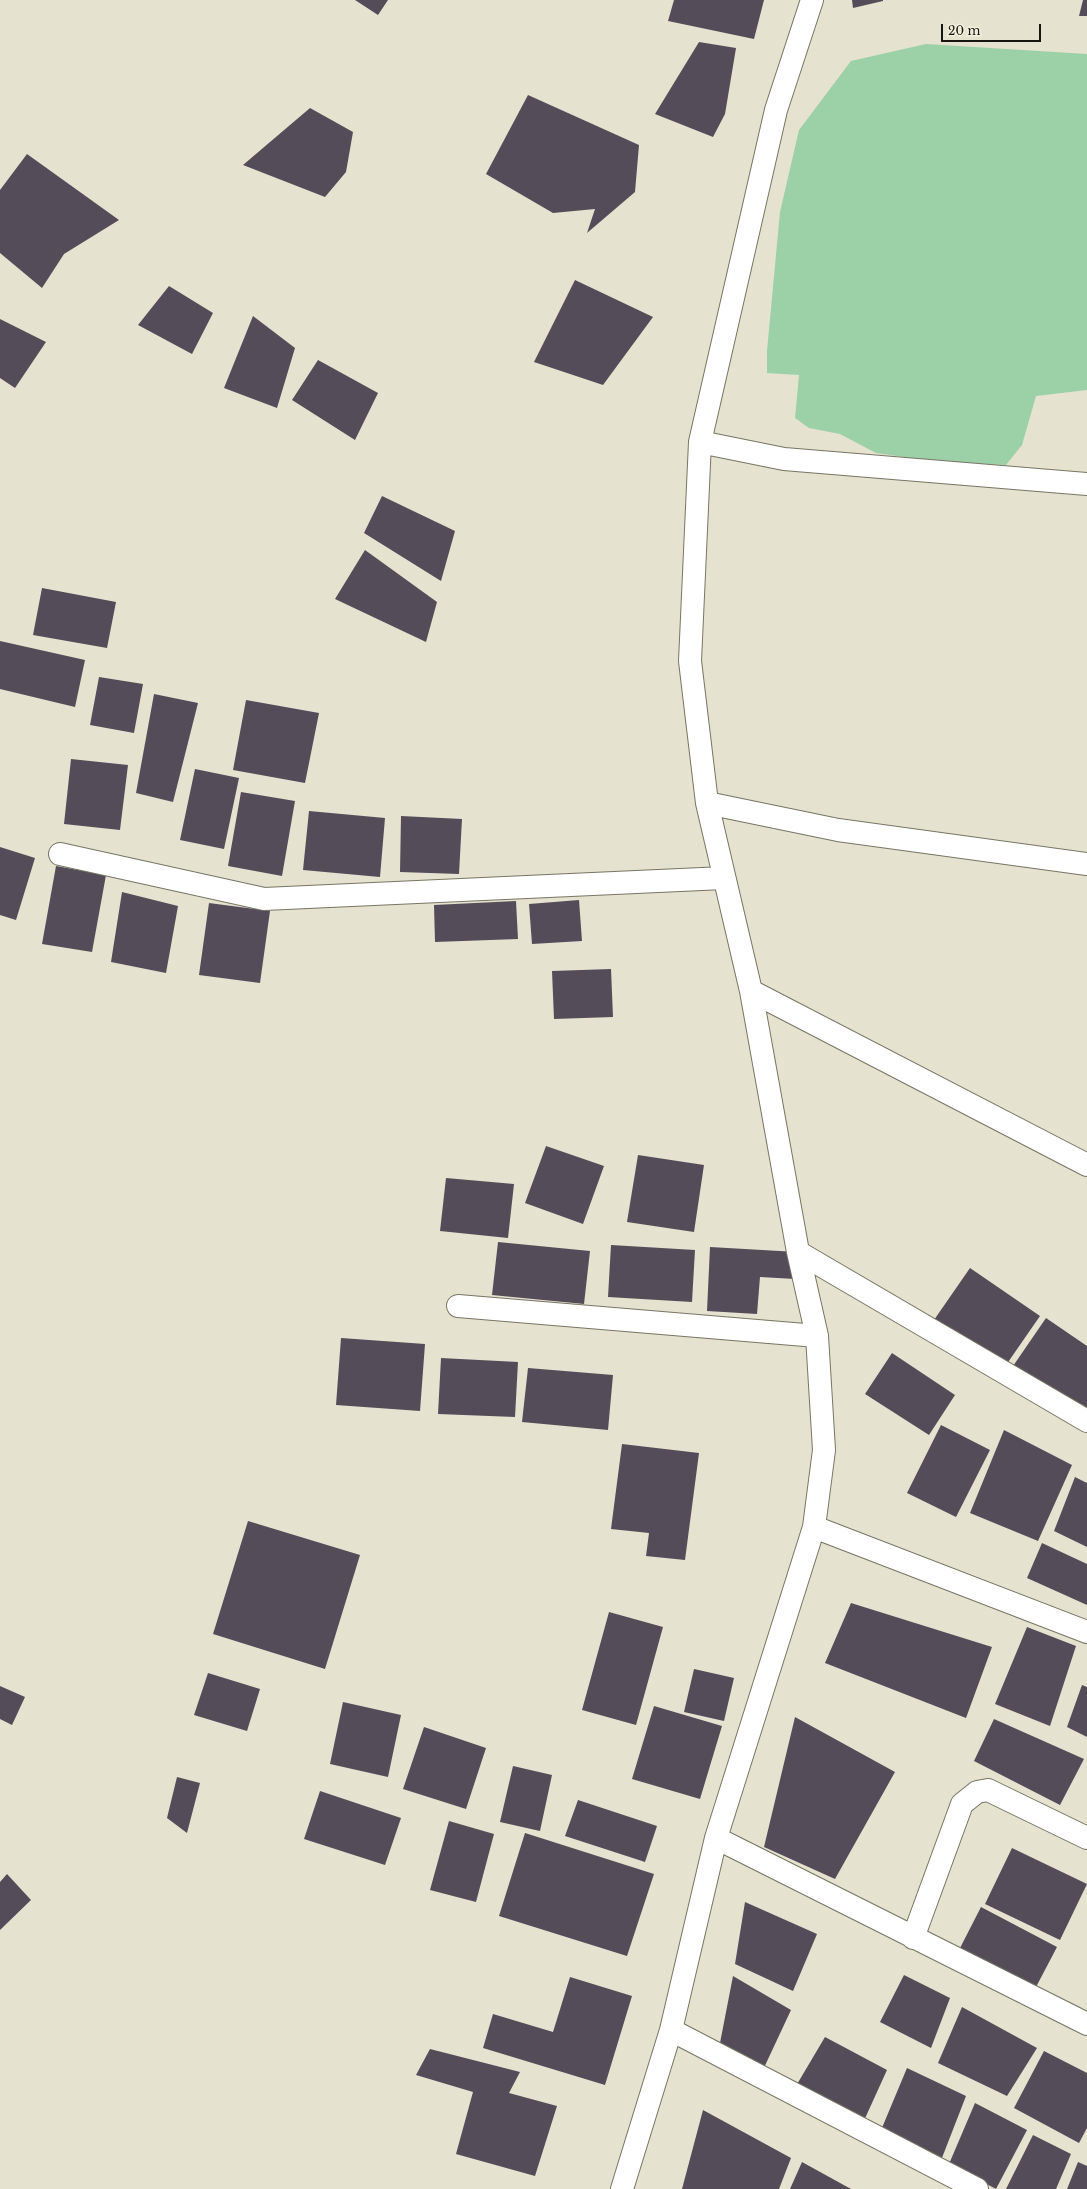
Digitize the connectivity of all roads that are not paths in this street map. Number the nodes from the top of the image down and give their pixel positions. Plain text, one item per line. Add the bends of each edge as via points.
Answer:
1 (812, 0) edge
2 (700, 442) junction
3 (1087, 484) edge
4 (707, 803) junction
5 (60, 854) dead end
6 (1087, 864) edge
7 (724, 878) junction
8 (751, 991) junction
9 (1087, 1165) edge
10 (798, 1252) junction
11 (458, 1306) dead end
12 (817, 1336) junction
13 (1087, 1421) edge
14 (814, 1527) junction
15 (1087, 1632) edge
16 (716, 1838) junction
17 (1087, 1838) edge
18 (913, 1938) junction
19 (1087, 2024) edge
20 (671, 2030) junction
21 (622, 2189) edge
22 (977, 2189) edge

1 - 2 street via 776,110
2 - 3 street via 784,459
2 - 4 street via 690,661
4 - 6 street via 838,830
4 - 7 street
5 - 7 street via 264,900
7 - 8 street
8 - 9 street
8 - 10 street
10 - 12 street
10 - 13 street
11 - 12 street
12 - 14 street via 824,1450
14 - 15 street
14 - 16 street
16 - 18 street
16 - 20 street
17 - 18 street via 988,1790 976,1792 962,1804
18 - 19 street
20 - 21 street
20 - 22 street

